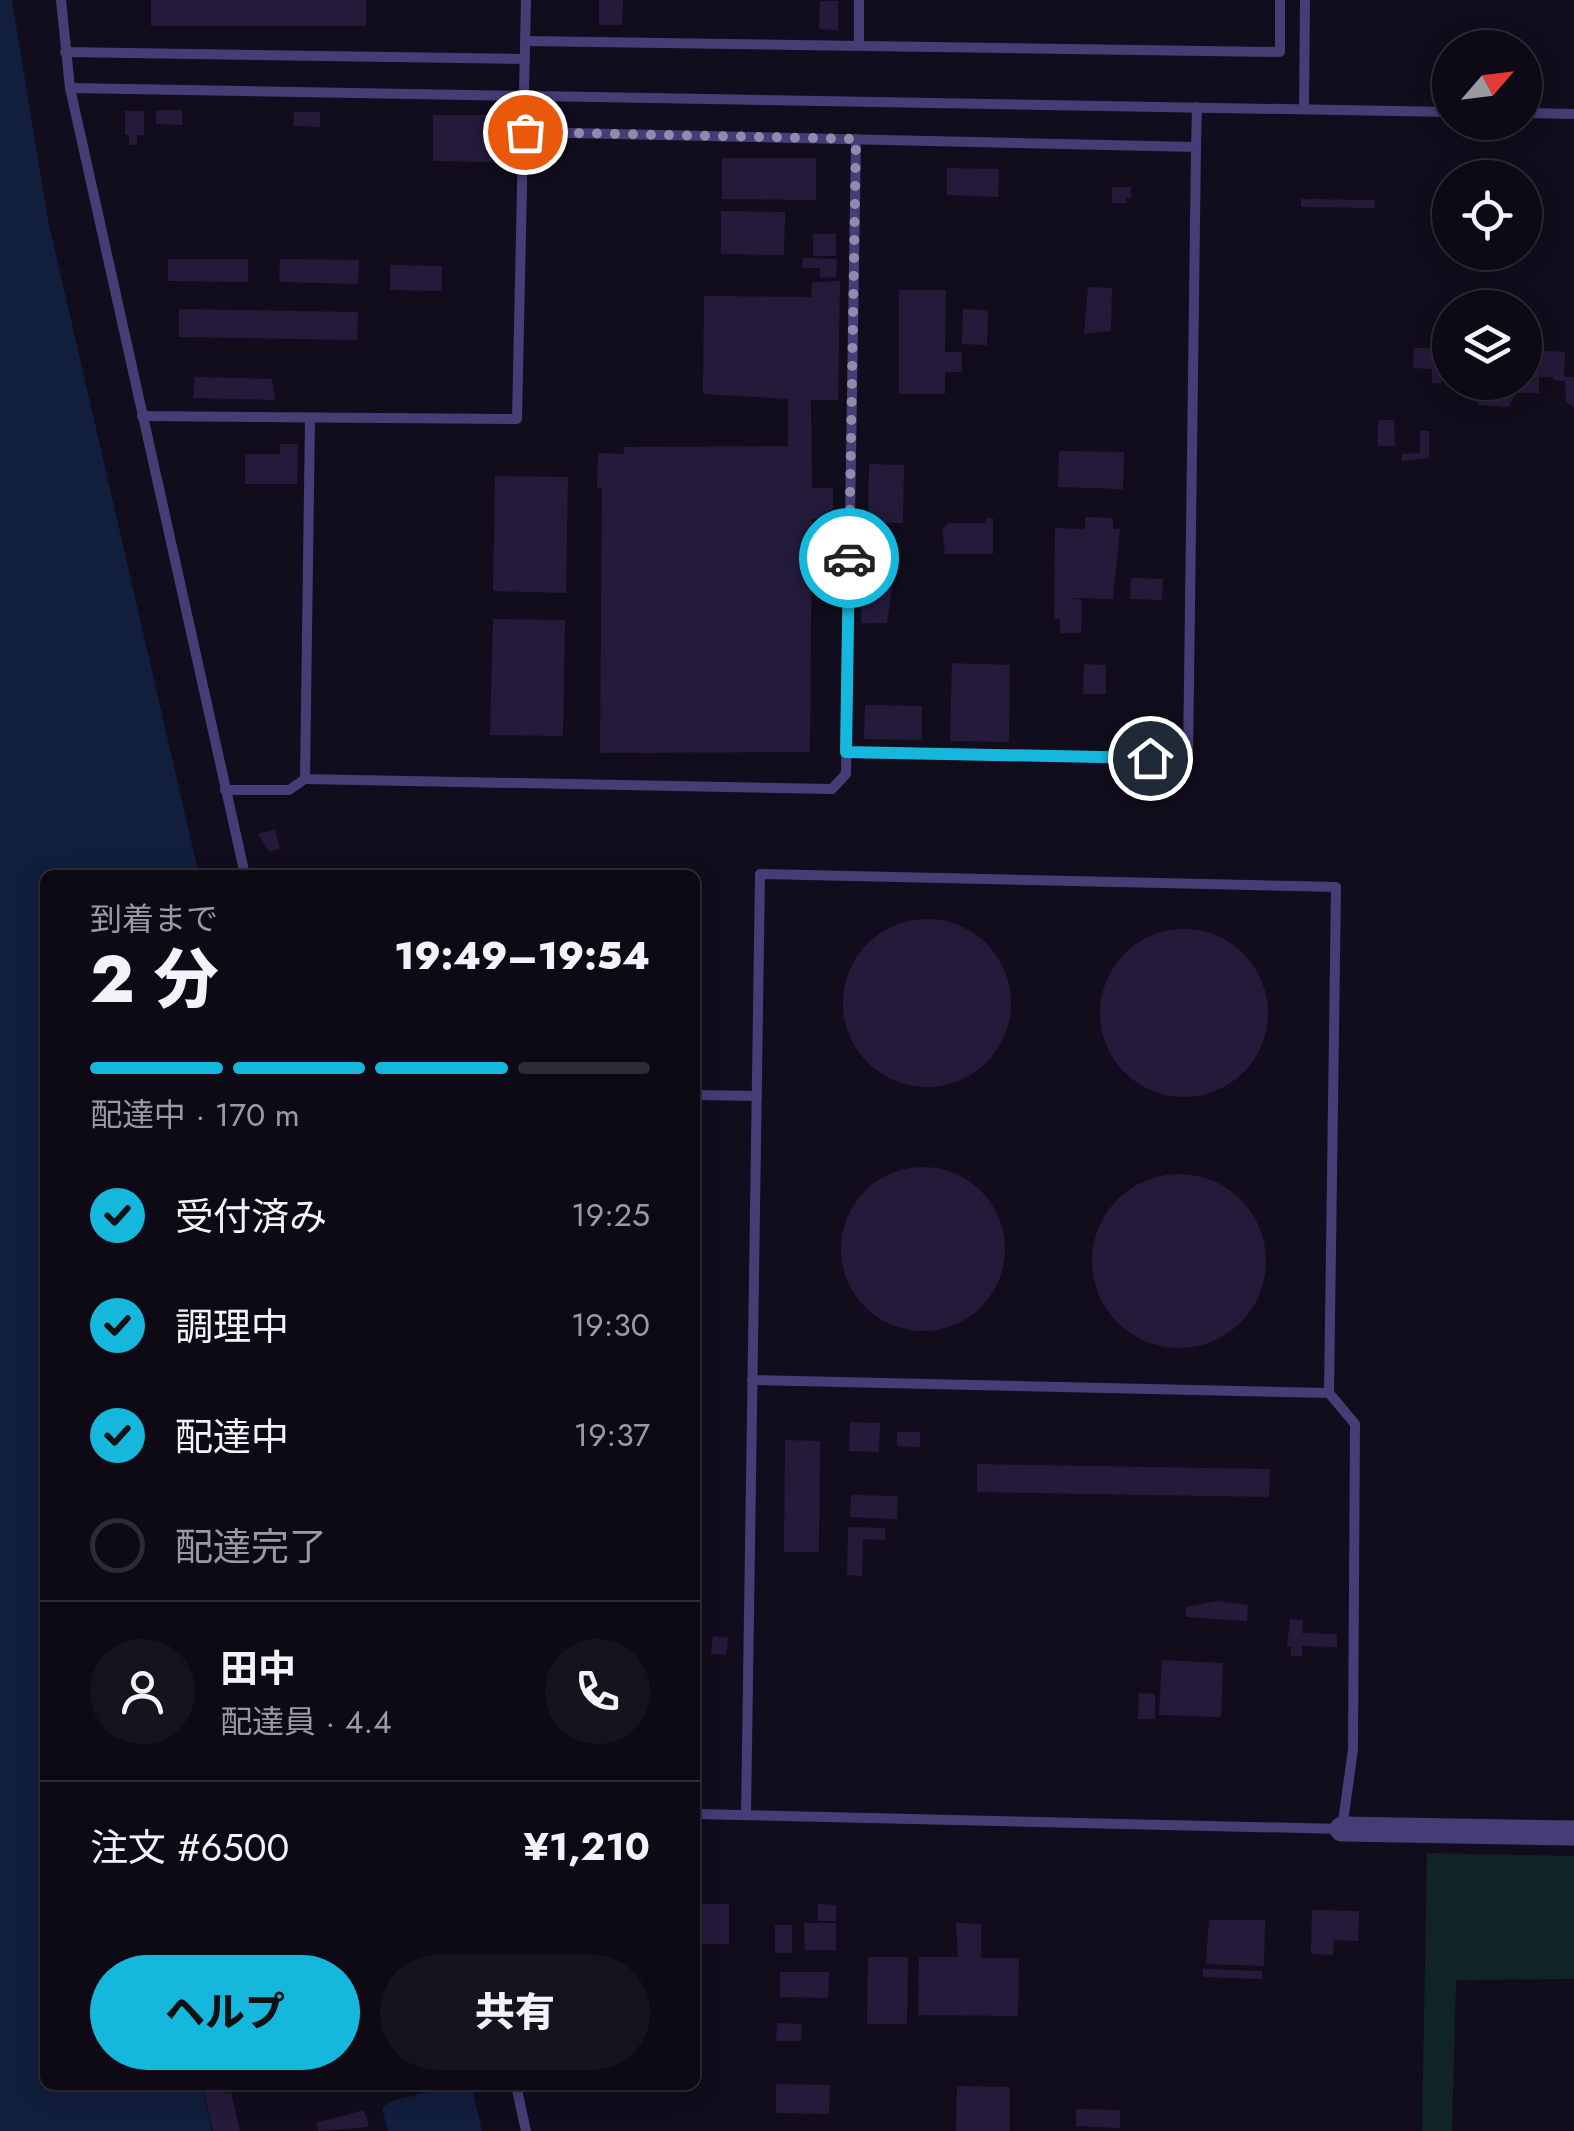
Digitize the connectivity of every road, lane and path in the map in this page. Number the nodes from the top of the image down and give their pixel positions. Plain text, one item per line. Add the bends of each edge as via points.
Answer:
1 (61, 0) edge
2 (526, 0) edge
3 (859, 0) edge
4 (1280, 0) edge
5 (1305, 0) edge
6 (526, 41) junction
7 (858, 44) junction
8 (64, 52) junction
9 (525, 58) junction
10 (70, 88) junction
11 (525, 93) junction
12 (1197, 107) junction
13 (1304, 110) junction
14 (1432, 112) edge
15 (1542, 113) edge
16 (1574, 114) edge
17 (525, 132) junction
18 (856, 139) junction
19 (1196, 147) junction
20 (142, 416) junction
21 (310, 418) junction
22 (846, 752) junction
23 (305, 779) junction
24 (225, 790) junction
25 (243, 870) edge
26 (700, 1095) edge
27 (757, 1096) junction
28 (752, 1380) junction
29 (1328, 1393) junction
30 (700, 1814) edge
31 (746, 1815) junction
32 (1342, 1829) junction
33 (1574, 1833) edge
34 (517, 2090) edge
35 (526, 2131) edge

1 - 8 lane
2 - 6 lane
3 - 7 lane
4 - 7 lane via 1280,52
5 - 13 lane
6 - 7 lane
6 - 9 lane
8 - 9 lane
8 - 10 lane
9 - 11 lane
10 - 11 lane
10 - 20 lane
11 - 12 lane
11 - 17 lane
12 - 13 lane
12 - 19 lane
13 - 14 lane
15 - 16 lane
17 - 18 lane
17 - 21 lane via 518,420
18 - 19 lane
18 - 22 lane
19 - 22 lane via 1188,758
20 - 21 lane
20 - 24 lane
21 - 23 lane
22 - 23 lane via 846,774 832,789
23 - 24 lane via 289,790
24 - 25 lane
26 - 27 lane
27 - 28 lane
27 - 29 lane via 760,874 1336,886
28 - 29 lane
28 - 31 lane
29 - 32 lane via 1355,1424 1352,1749
30 - 31 lane
31 - 32 lane
32 - 33 street
34 - 35 lane

